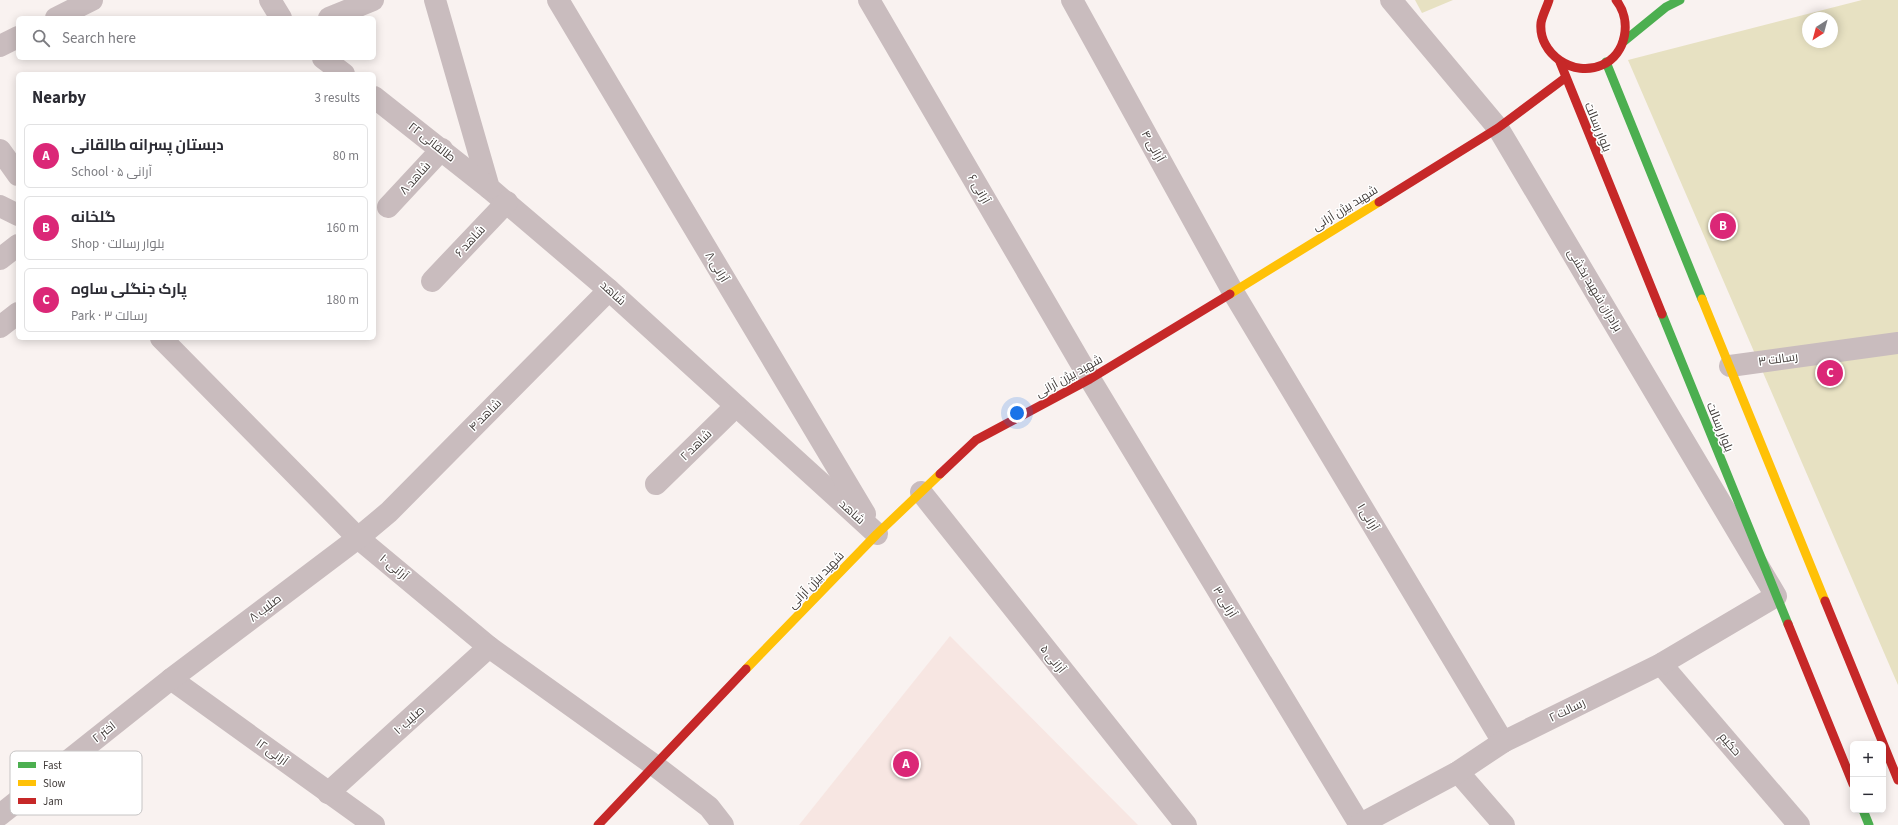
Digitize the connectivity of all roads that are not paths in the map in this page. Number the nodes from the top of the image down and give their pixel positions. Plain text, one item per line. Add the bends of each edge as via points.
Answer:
1 (92, 0) edge
2 (270, 0) edge
3 (373, 0) edge
4 (435, 0) edge
5 (558, 0) edge
6 (869, 0) edge
7 (1072, 0) edge
8 (1390, 0) edge
9 (1549, 0) edge
10 (1616, 0) edge
11 (1680, 0) edge
12 (60, 16) edge
13 (280, 16) edge
14 (334, 16) edge
15 (16, 38) edge
16 (1623, 42) junction
17 (0, 46) edge
18 (326, 60) edge
19 (1560, 62) junction
20 (1606, 62) junction
21 (341, 72) edge
22 (1565, 78) junction
23 (376, 99) edge
24 (1498, 128) junction
25 (442, 149) junction
26 (0, 150) edge
27 (16, 172) edge
28 (489, 188) junction
29 (507, 202) junction
30 (0, 206) edge
31 (388, 207) dead end
32 (16, 214) edge
33 (16, 247) edge
34 (0, 259) edge
35 (432, 281) dead end
36 (610, 290) junction
37 (1233, 292) junction
38 (16, 315) edge
39 (0, 327) edge
40 (163, 340) edge
41 (1898, 343) edge
42 (1730, 366) junction
43 (1090, 379) junction
44 (736, 406) junction
45 (656, 484) dead end
46 (921, 492) junction
47 (877, 534) junction
48 (358, 538) junction
49 (1776, 596) junction
50 (489, 647) junction
51 (1661, 664) junction
52 (171, 679) junction
53 (1503, 742) junction
54 (80, 751) edge
55 (654, 765) junction
56 (1458, 772) junction
57 (1850, 777) edge
58 (1898, 780) edge
59 (328, 793) junction
60 (10, 807) edge
61 (1864, 813) edge
62 (0, 815) edge
63 (374, 825) edge
64 (598, 825) edge
65 (723, 825) edge
66 (1186, 825) edge
67 (1359, 825) edge
68 (1504, 825) edge
69 (1799, 825) edge
70 (1870, 825) edge

1 - 12 street
2 - 13 street
3 - 14 street
4 - 28 street
5 - 47 street, آرانی ۸
6 - 43 street, آرانی ۶
7 - 37 street, آرانی ۴
8 - 24 street, برادران شهید بخشی
9 - 19 main road via 1540,26 1550,54
10 - 16 main road via 1625,17 1626,30
11 - 16 main road via 1666,7
15 - 17 street
16 - 20 main road via 1617,53
18 - 21 street
19 - 20 main road via 1584,70
19 - 22 main road, بلوار رسالت
20 - 42 main road
22 - 24 main road, شهید بیژن آرانی
22 - 49 main road, بلوار رسالت
23 - 25 street, طالقانی ۲۲
24 - 37 main road, شهید بیژن آرانی
24 - 49 street, برادران شهید بخشی
25 - 28 street, طالقانی ۲۲
25 - 31 street, شاهد ۸
26 - 27 street
28 - 29 street, شاهد
29 - 35 street, شاهد ۶
29 - 36 street, شاهد
30 - 32 street
33 - 34 street
36 - 44 street, شاهد
36 - 48 street, شاهد ۴ via 389,512
37 - 43 main road, شهید بیژن آرانی
37 - 53 street, آرانی ۱
38 - 39 street
40 - 48 street, آرانی ۱۰
41 - 42 street, رسالت ۳
42 - 58 main road
43 - 46 main road, شهید بیژن آرانی via 976,440
43 - 67 street, آرانی ۳
44 - 45 street, شاهد ۲
44 - 47 street, شاهد
46 - 47 main road, شهید بیژن آرانی
46 - 66 street, آرانی ۵
47 - 55 main road, شهید بیژن آرانی
48 - 50 street, آرانی ۱۰
48 - 52 street, صلیب ۸
49 - 51 street, رسالت ۲
49 - 57 main road, بلوار رسالت
50 - 55 street, آرانی ۱۰
50 - 59 street, صلیب ۱۰
51 - 53 street, رسالت ۲
51 - 69 street, حکیم
52 - 54 street, اختر ۲
52 - 59 street, آرانی ۱۲
53 - 56 street, رسالت ۲
55 - 64 main road, شهید بیژن آرانی
55 - 65 street, آرانی ۱۰ via 709,807
56 - 67 street, رسالت ۲
56 - 68 street
59 - 63 street, آرانی ۱۲
60 - 62 street, اختر ۲
61 - 70 main road

